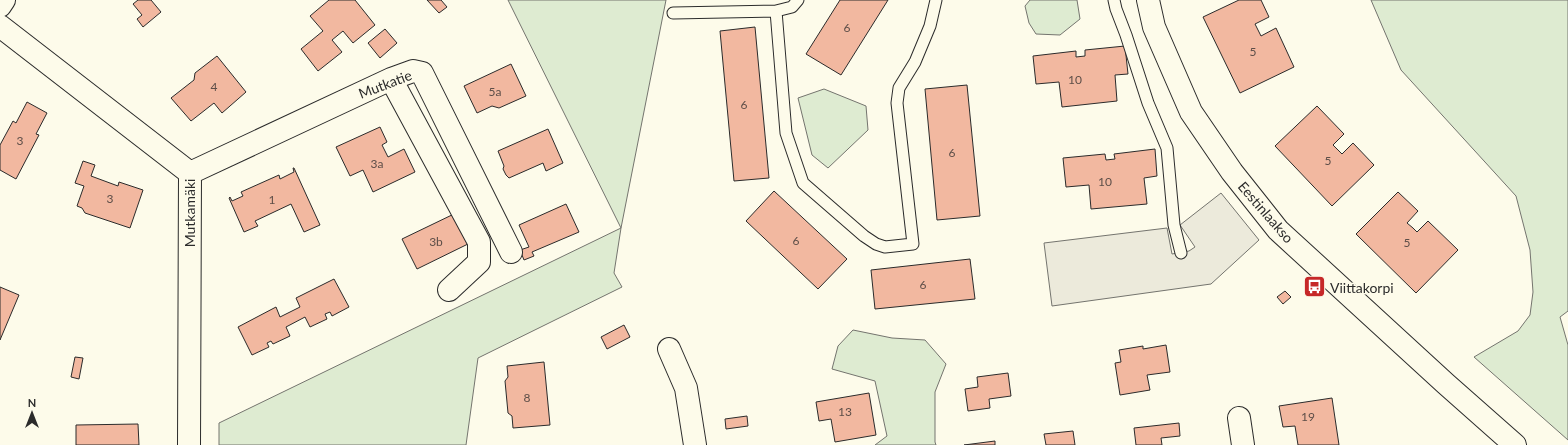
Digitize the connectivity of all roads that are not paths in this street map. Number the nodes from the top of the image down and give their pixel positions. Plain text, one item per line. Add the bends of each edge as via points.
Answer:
1 (4, 0) edge
2 (798, 0) edge
3 (936, 0) edge
4 (1114, 0) edge
5 (1148, 0) edge
6 (0, 6) edge
7 (776, 11) junction
8 (673, 13) dead end
9 (0, 26) edge
10 (391, 79) junction
11 (190, 173) junction
12 (511, 252) dead end
13 (1180, 253) dead end
14 (449, 290) dead end
15 (669, 349) dead end
16 (1239, 418) dead end
17 (189, 445) edge
18 (695, 445) edge
19 (1243, 445) edge
20 (1515, 445) edge

1 - 6 street
2 - 7 lane via 792,7
3 - 7 lane via 930,26 915,62 899,88 897,103 913,244 885,247 864,236 803,183 786,133
4 - 13 lane via 1148,103 1167,148 1174,225
5 - 20 street, Eestinlaakso via 1154,27 1191,112 1232,172 1278,230
7 - 8 lane
9 - 11 street, Mutkamäki
10 - 11 street, Mutkatie
10 - 12 street, Mutkatie via 413,71 422,73
10 - 14 street via 479,242 479,262
11 - 17 street, Mutkamäki
15 - 18 street via 686,388
16 - 19 street

